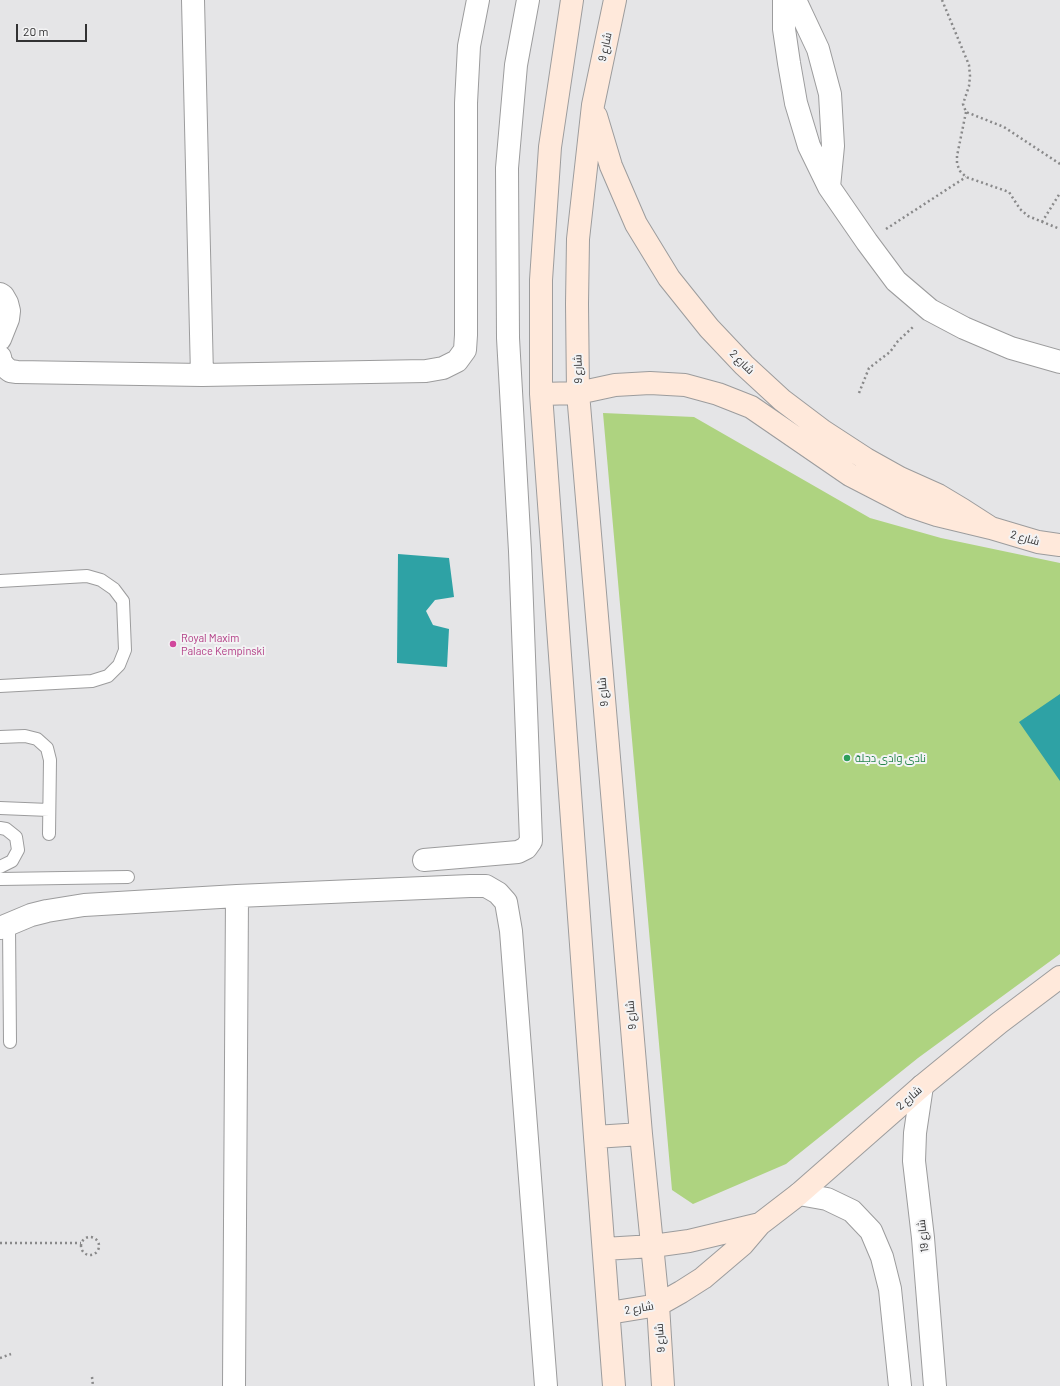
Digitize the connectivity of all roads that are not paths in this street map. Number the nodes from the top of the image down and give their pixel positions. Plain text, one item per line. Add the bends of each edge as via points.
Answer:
1 (193, 0) edge
2 (478, 0) edge
3 (528, 0) edge
4 (572, 0) edge
5 (615, 0) edge
6 (784, 0) edge
7 (795, 0) edge
8 (593, 106) junction
9 (829, 187) junction
10 (0, 294) edge
11 (0, 339) edge
12 (0, 356) edge
13 (1060, 362) edge
14 (202, 375) junction
15 (578, 393) junction
16 (541, 394) junction
17 (991, 528) junction
18 (1060, 545) edge
19 (0, 581) edge
20 (0, 686) edge
21 (0, 737) edge
22 (0, 808) edge
23 (50, 810) junction
24 (0, 828) edge
25 (49, 834) dead end
26 (424, 860) dead end
27 (0, 867) edge
28 (128, 877) dead end
29 (0, 879) edge
30 (237, 896) junction
31 (4, 927) edge
32 (1060, 977) edge
33 (10, 1042) dead end
34 (922, 1086) junction
35 (641, 1134) junction
36 (595, 1137) junction
37 (798, 1194) junction
38 (760, 1224) junction
39 (652, 1246) junction
40 (604, 1250) junction
41 (658, 1305) junction
42 (609, 1313) junction
43 (234, 1386) edge
44 (546, 1386) edge
45 (614, 1386) edge
46 (663, 1386) edge
47 (900, 1386) edge
48 (935, 1386) edge

1 - 14 street
2 - 14 street via 469,46 466,103 466,336 465,350 457,362 426,371
3 - 26 street via 516,65 506,168 508,338 520,551 531,841 526,848 518,852
4 - 16 street via 550,147 541,280
5 - 8 street, شارع 9
6 - 9 street via 784,29 796,103 809,146
7 - 9 street via 818,49 830,94 833,146
8 - 15 street, شارع 9 via 578,239
8 - 17 street, شارع 2 via 611,166 636,224 669,278 709,328 782,400 823,431 900,478 938,495
9 - 13 street via 896,281 930,310 1011,348
10 - 11 street via 9,311
12 - 14 street via 5,367 17,372
15 - 16 street, شارع 2
15 - 17 street, شارع 2 via 615,385 650,383 685,386 718,394 751,407 850,475 886,495 937,515
15 - 35 street, شارع 9
16 - 36 street
17 - 18 street, شارع 2 via 1038,542
19 - 20 lane via 87,576 102,580 114,589 123,601 125,650 119,665 108,676 92,681
21 - 23 lane via 31,737 47,748 50,760
22 - 23 lane
23 - 25 lane
24 - 27 lane via 6,829 16,837 18,850 12,861
28 - 29 lane
30 - 31 street via 84,905 31,915
30 - 43 street
30 - 44 street via 486,886 498,893 506,902 511,930
31 - 33 lane
32 - 34 street, شارع 2
34 - 37 street, شارع 2
34 - 48 street, شارع 19 via 915,1132 914,1161 924,1238
35 - 36 street
35 - 39 street, شارع 9
36 - 40 street
37 - 38 street, شارع 2
37 - 47 street via 827,1199 852,1211 872,1231 890,1289
38 - 39 street, شارع 2 via 713,1236
38 - 41 street, شارع 2 via 743,1244 703,1278
39 - 40 street, شارع 2
39 - 41 street, شارع 9
40 - 42 street
41 - 42 street, شارع 2
41 - 46 street, شارع 9
42 - 45 street

